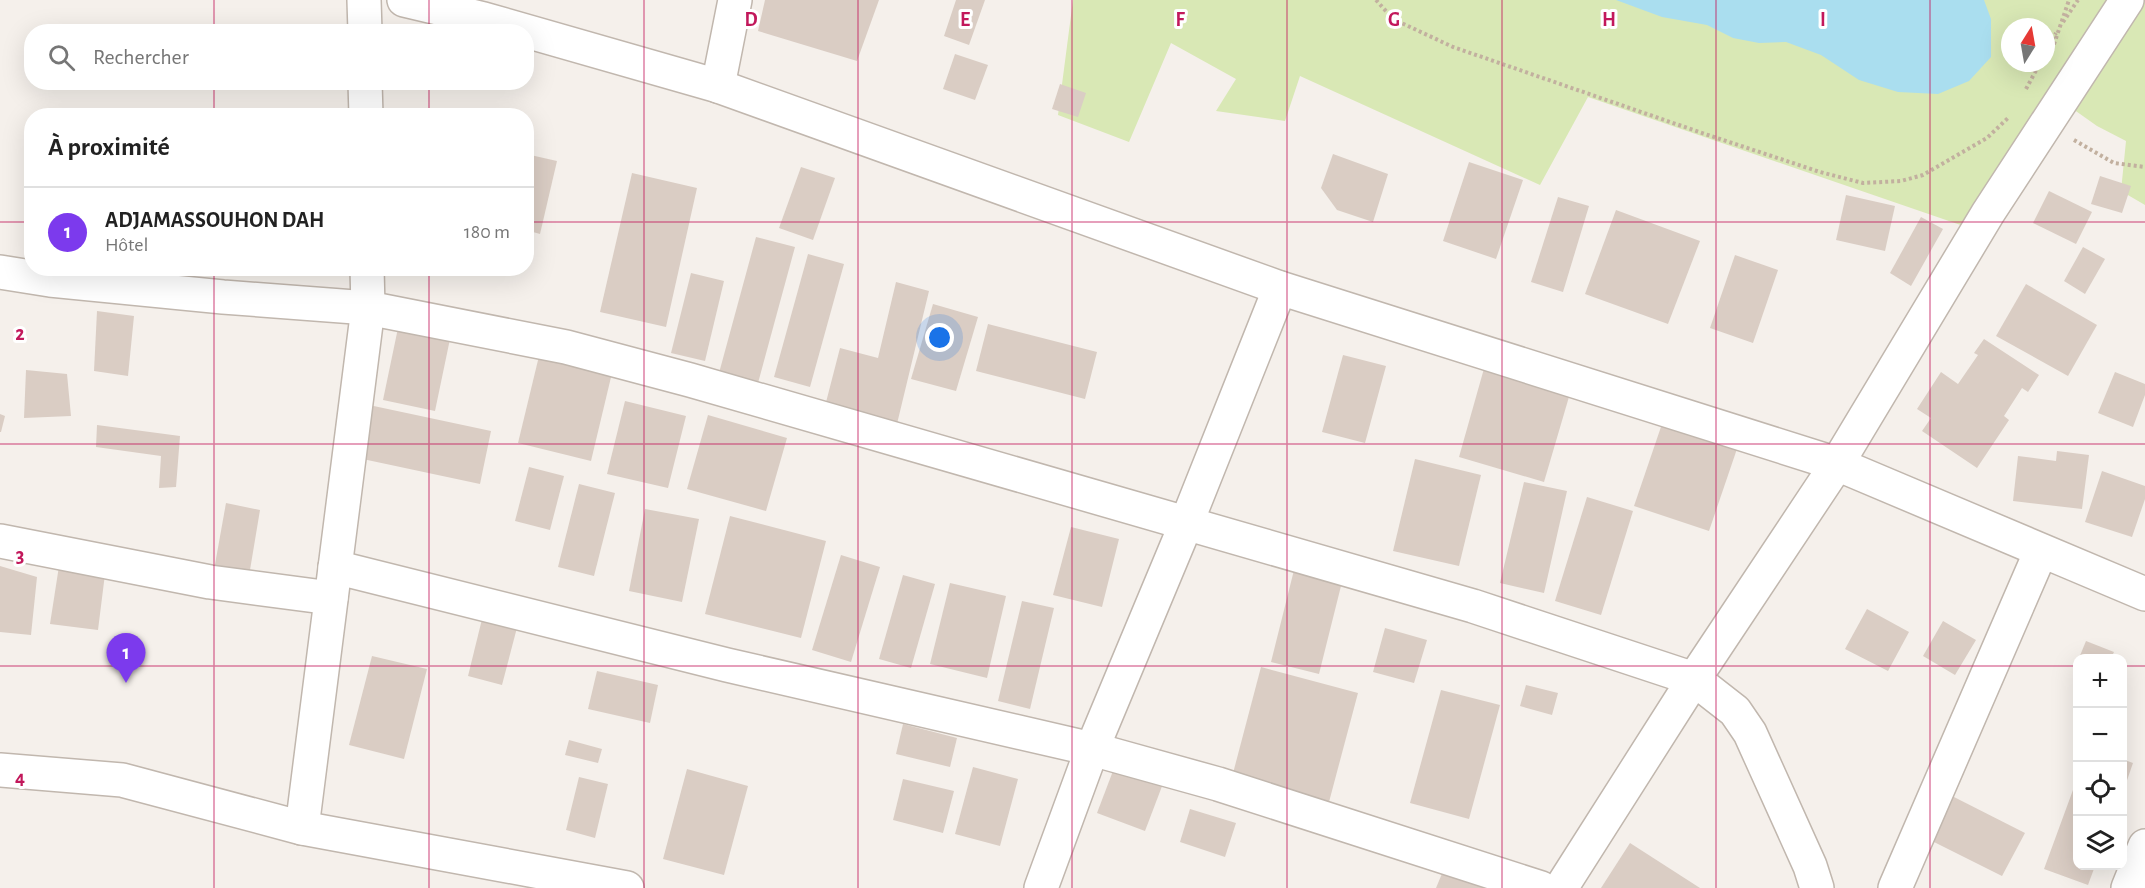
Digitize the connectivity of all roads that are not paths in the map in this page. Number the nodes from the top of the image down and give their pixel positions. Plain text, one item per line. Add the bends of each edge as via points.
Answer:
1 (364, 0) edge
2 (404, 0) edge
3 (735, 0) edge
4 (2127, 0) edge
5 (365, 24) edge
6 (501, 24) edge
7 (534, 33) edge
8 (718, 86) junction
9 (365, 90) edge
10 (366, 108) edge
11 (0, 272) edge
12 (24, 276) edge
13 (25, 276) edge
14 (367, 276) edge
15 (1280, 288) junction
16 (368, 308) junction
17 (1837, 464) junction
18 (1186, 524) junction
19 (0, 541) edge
20 (2041, 551) junction
21 (333, 582) junction
22 (2145, 594) edge
23 (1694, 680) junction
24 (1092, 749) junction
25 (0, 770) edge
26 (302, 828) junction
27 (2145, 846) edge
28 (627, 888) edge
29 (1041, 888) edge
30 (1541, 888) edge
31 (1561, 888) edge
32 (1817, 888) edge
33 (1894, 888) edge
34 (2128, 888) edge

1 - 5 street
2 - 6 street
3 - 8 street
4 - 17 street via 1988,213
7 - 8 street
8 - 15 street
9 - 10 street
11 - 12 street
13 - 16 street
14 - 16 street
15 - 17 street
15 - 18 street
16 - 18 street via 623,362
16 - 21 street
17 - 20 street
17 - 23 street
18 - 23 street via 1473,606
18 - 24 street
19 - 21 street via 210,582
20 - 22 street
20 - 33 street
21 - 24 street via 727,665
21 - 26 street
23 - 31 street
23 - 32 street via 1735,711 1750,733
24 - 29 street
24 - 30 street via 1218,784
25 - 26 street via 122,780
26 - 28 street
27 - 34 street

